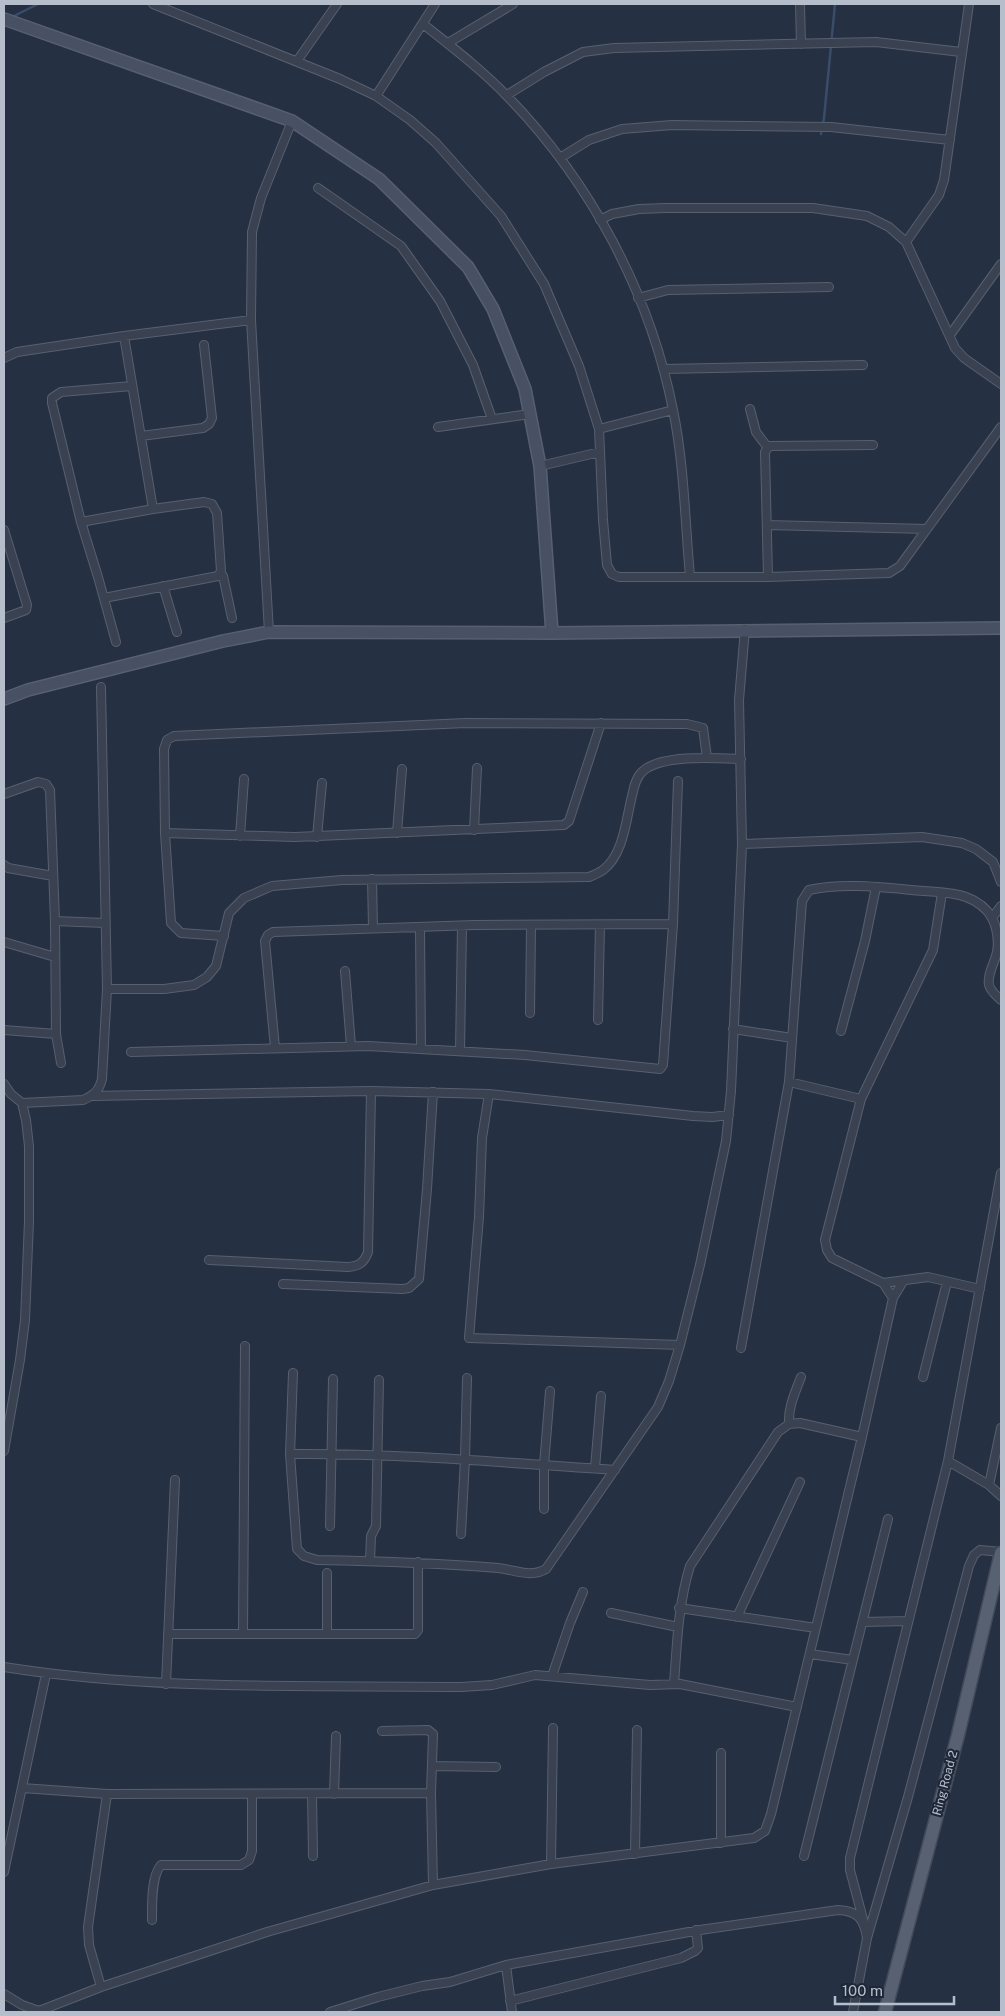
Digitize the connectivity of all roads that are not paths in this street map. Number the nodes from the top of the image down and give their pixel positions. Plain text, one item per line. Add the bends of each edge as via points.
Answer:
1 (154, 4) edge
2 (337, 4) edge
3 (435, 4) edge
4 (513, 4) edge
5 (800, 4) edge
6 (969, 4) edge
7 (4, 19) edge
8 (423, 24) junction
9 (448, 43) junction
10 (801, 44) junction
11 (961, 52) junction
12 (297, 61) junction
13 (376, 96) junction
14 (507, 96) junction
15 (292, 121) junction
16 (950, 140) junction
17 (560, 158) junction
18 (318, 188) dead end
19 (600, 220) junction
20 (906, 242) junction
21 (1001, 264) edge
22 (829, 287) dead end
23 (638, 298) junction
24 (251, 320) junction
25 (950, 335) junction
26 (124, 336) junction
27 (204, 345) dead end
28 (4, 358) edge
29 (863, 365) dead end
30 (664, 370) junction
31 (1001, 384) edge
32 (132, 386) junction
33 (750, 409) dead end
34 (673, 410) junction
35 (530, 414) junction
36 (492, 419) junction
37 (438, 427) dead end
38 (1001, 427) edge
39 (600, 429) junction
40 (141, 436) junction
41 (873, 445) dead end
42 (768, 448) junction
43 (600, 452) junction
44 (540, 466) junction
45 (153, 509) junction
46 (81, 522) junction
47 (767, 524) junction
48 (928, 529) junction
49 (4, 530) edge
50 (220, 573) junction
51 (690, 576) junction
52 (768, 577) junction
53 (163, 586) junction
54 (104, 598) junction
55 (4, 618) edge
56 (232, 618) dead end
57 (1001, 628) edge
58 (746, 629) junction
59 (177, 632) dead end
60 (268, 632) junction
61 (552, 632) junction
62 (116, 642) dead end
63 (101, 687) dead end
64 (4, 699) edge
65 (602, 723) junction
66 (707, 758) junction
67 (741, 759) junction
68 (477, 768) dead end
69 (402, 769) dead end
70 (244, 780) dead end
71 (678, 781) dead end
72 (322, 783) dead end
73 (4, 794) edge
74 (474, 830) junction
75 (397, 833) junction
76 (165, 834) junction
77 (240, 836) junction
78 (317, 836) junction
79 (742, 844) junction
80 (4, 865) edge
81 (53, 876) junction
82 (372, 879) junction
83 (1001, 882) edge
84 (876, 888) junction
85 (942, 893) junction
86 (1001, 906) edge
87 (992, 918) junction
88 (55, 921) junction
89 (105, 923) junction
90 (673, 924) junction
91 (531, 925) junction
92 (600, 925) junction
93 (462, 926) junction
94 (420, 927) junction
95 (372, 928) junction
96 (224, 936) junction
97 (4, 942) edge
98 (55, 957) junction
99 (345, 971) dead end
100 (107, 989) junction
101 (1001, 1000) edge
102 (530, 1013) dead end
103 (598, 1020) dead end
104 (733, 1029) junction
105 (4, 1030) edge
106 (841, 1031) dead end
107 (56, 1034) junction
108 (792, 1038) junction
109 (351, 1046) junction
110 (275, 1048) junction
111 (422, 1049) junction
112 (460, 1051) junction
113 (131, 1052) dead end
114 (61, 1062) dead end
115 (789, 1082) junction
116 (4, 1084) edge
117 (371, 1091) junction
118 (433, 1092) junction
119 (489, 1094) junction
120 (92, 1096) junction
121 (861, 1099) junction
122 (22, 1102) junction
123 (728, 1115) junction
124 (1001, 1173) edge
125 (210, 1260) dead end
126 (904, 1280) junction
127 (947, 1282) junction
128 (883, 1283) junction
129 (283, 1284) dead end
130 (980, 1289) junction
131 (893, 1298) junction
132 (680, 1344) junction
133 (245, 1346) dead end
134 (741, 1348) dead end
135 (293, 1373) dead end
136 (801, 1377) dead end
137 (923, 1377) dead end
138 (467, 1378) dead end
139 (333, 1379) dead end
140 (379, 1380) dead end
141 (550, 1391) dead end
142 (601, 1396) dead end
143 (789, 1424) junction
144 (1001, 1428) edge
145 (862, 1437) junction
146 (4, 1451) edge
147 (290, 1454) junction
148 (331, 1454) junction
149 (379, 1456) junction
150 (465, 1459) junction
151 (948, 1461) junction
152 (544, 1465) junction
153 (595, 1468) junction
154 (615, 1470) junction
155 (175, 1480) dead end
156 (800, 1482) dead end
157 (989, 1485) junction
158 (1001, 1496) edge
159 (544, 1509) dead end
160 (888, 1519) dead end
161 (330, 1526) dead end
162 (461, 1534) dead end
163 (1001, 1552) edge
164 (370, 1561) junction
165 (418, 1562) junction
166 (327, 1573) dead end
167 (583, 1592) dead end
168 (679, 1608) junction
169 (611, 1613) dead end
170 (737, 1617) junction
171 (908, 1621) junction
172 (863, 1622) junction
173 (678, 1627) junction
174 (816, 1628) junction
175 (327, 1633) junction
176 (168, 1634) junction
177 (243, 1634) junction
178 (810, 1654) junction
179 (853, 1660) junction
180 (4, 1667) edge
181 (46, 1674) junction
182 (552, 1676) junction
183 (166, 1684) junction
184 (674, 1684) junction
185 (797, 1707) junction
186 (554, 1728) dead end
187 (637, 1730) dead end
188 (382, 1732) dead end
189 (336, 1736) dead end
190 (721, 1753) dead end
191 (432, 1766) junction
192 (496, 1767) dead end
193 (22, 1788) junction
194 (431, 1793) junction
195 (108, 1794) junction
196 (312, 1794) junction
197 (334, 1794) junction
198 (252, 1795) junction
199 (721, 1843) junction
200 (635, 1854) junction
201 (313, 1856) dead end
202 (804, 1856) dead end
203 (552, 1864) junction
204 (4, 1872) edge
205 (433, 1884) junction
206 (152, 1920) dead end
207 (864, 1923) junction
208 (696, 1930) junction
209 (867, 1938) junction
210 (506, 1964) junction
211 (101, 1987) junction
212 (4, 1994) edge
213 (510, 2001) junction
214 (39, 2012) edge
215 (330, 2012) edge
216 (512, 2012) edge
217 (853, 2012) edge
218 (885, 2012) edge

1 - 12 street
2 - 12 street
3 - 8 street
4 - 9 street
5 - 10 street
6 - 11 street
7 - 15 street
8 - 9 street
8 - 13 street
9 - 14 street
10 - 11 street via 885,43
10 - 14 street via 614,48 582,52
11 - 16 street
12 - 13 street
13 - 39 street via 436,143 501,216 544,284 579,366
14 - 17 street
15 - 24 street via 252,232
15 - 35 street via 379,178 468,267 493,310 524,389
16 - 17 street via 832,127 672,125 622,128 589,140
16 - 20 street via 939,195
17 - 19 street
18 - 36 street via 401,246 444,309 473,365
19 - 20 street via 612,214 639,209 813,208 867,216 890,227
19 - 23 street via 623,260
20 - 25 street
21 - 25 street
22 - 23 street via 668,290
23 - 30 street
24 - 26 street
24 - 60 street
25 - 31 street via 964,358
26 - 28 street via 17,352
26 - 32 street
27 - 40 street via 212,418 209,424 203,428
29 - 30 street
30 - 34 street
32 - 40 street
32 - 46 street via 61,392 52,398
33 - 42 street via 756,432
34 - 39 street
34 - 51 street
35 - 36 street
35 - 44 street
36 - 37 street
38 - 48 street
39 - 43 street
40 - 45 street
41 - 42 street via 775,445
42 - 47 street via 765,452
43 - 44 street
43 - 51 street via 607,565 612,574
44 - 61 street
45 - 46 street
45 - 50 street via 204,502 212,504 217,513
46 - 54 street
47 - 48 street
47 - 52 street
48 - 52 street via 900,566 889,574
49 - 55 street via 27,605 26,610
50 - 53 street
50 - 56 street
51 - 52 street
53 - 54 street
53 - 59 street
54 - 62 street
57 - 58 street
58 - 61 street
58 - 67 street via 739,700
60 - 61 street
60 - 64 street via 28,690
63 - 89 street
65 - 66 street via 687,724 703,728
65 - 74 street via 569,821 564,826
65 - 76 street via 466,723 174,736 166,740 164,749
66 - 67 street
66 - 82 street via 660,763 643,771 635,783 619,848 602,871 589,877
67 - 79 street
68 - 74 street
69 - 75 street
70 - 77 street
71 - 90 street
72 - 78 street
73 - 81 street via 38,782 46,784 50,790
74 - 75 street
75 - 78 street
76 - 77 street
76 - 96 street via 171,924 181,933
77 - 78 street
79 - 83 street via 922,837 962,843 976,849 993,862
79 - 104 street
80 - 81 street
81 - 88 street
82 - 95 street
82 - 96 street via 272,886 244,898 230,913
84 - 85 street
84 - 106 street
84 - 108 street via 820,888 809,890 802,901
85 - 87 street via 964,896 982,904
85 - 121 street via 932,950
86 - 87 street
87 - 101 street via 997,934 997,951 989,978 993,992
88 - 89 street
88 - 98 street
89 - 100 street
90 - 92 street
90 - 112 street via 663,1065 660,1069
91 - 92 street
91 - 93 street
91 - 102 street
92 - 103 street
93 - 94 street
93 - 112 street
94 - 95 street
94 - 111 street
95 - 110 street via 274,932 268,935 265,941
96 - 100 street via 216,966 194,985 164,989
97 - 98 street
98 - 107 street
99 - 109 street
100 - 120 street via 103,1071 99,1089
104 - 108 street
104 - 123 street via 732,1091
105 - 107 street
107 - 114 street
108 - 115 street
109 - 110 street
109 - 111 street
110 - 113 street
111 - 112 street
115 - 121 street
115 - 134 street
116 - 122 street
117 - 118 street
117 - 120 street
117 - 125 street via 368,1252 365,1260 359,1266 348,1267
118 - 119 street
118 - 129 street via 419,1279 409,1288 402,1289
119 - 123 street via 693,1116
119 - 132 street via 482,1138 475,1286 469,1338
120 - 122 street via 83,1100
121 - 128 street via 825,1240 832,1258
122 - 146 street via 29,1146 27,1282 20,1360
123 - 132 street via 726,1141
124 - 130 street
126 - 127 street via 928,1277
126 - 128 street
126 - 131 street
127 - 130 street
127 - 137 street
128 - 131 street
130 - 151 street
131 - 145 street
132 - 154 street via 658,1407
133 - 177 street
135 - 147 street
136 - 143 street via 790,1405
138 - 150 street
139 - 148 street
140 - 149 street
141 - 152 street
142 - 153 street
143 - 145 street via 800,1423
143 - 168 street via 778,1432 690,1566
144 - 157 street
145 - 174 street
147 - 148 street
147 - 164 street via 297,1549 304,1556 317,1560
148 - 149 street
148 - 161 street
149 - 150 street
149 - 164 street via 376,1526 371,1536
150 - 152 street
150 - 162 street
151 - 157 street
151 - 171 street
152 - 153 street
152 - 159 street
153 - 154 street
154 - 165 street via 546,1569 538,1574
155 - 176 street
156 - 170 street
157 - 158 street
160 - 172 street
163 - 209 street via 980,1550 969,1566
163 - 218 main road, Ring Road 2 via 958,1735
164 - 165 street
165 - 175 street via 418,1630 415,1634
166 - 175 street
167 - 182 street
168 - 170 street
168 - 173 street
169 - 173 street
170 - 174 street
171 - 172 street
171 - 207 street via 850,1858 850,1870
172 - 179 street
173 - 184 street
174 - 178 street
175 - 177 street
176 - 177 street
176 - 183 street
178 - 179 street
178 - 185 street
179 - 202 street
180 - 181 street
181 - 183 street
181 - 193 street
182 - 183 street via 535,1675 492,1685 461,1686
182 - 184 street via 650,1685
184 - 185 street
185 - 199 street via 765,1831 754,1838
186 - 203 street
187 - 200 street
188 - 191 street via 431,1731
189 - 197 street
190 - 199 street
191 - 192 street
191 - 194 street
193 - 195 street
193 - 204 street
194 - 197 street
194 - 205 street
195 - 198 street
195 - 211 street via 88,1927 89,1944
196 - 197 street
196 - 198 street
196 - 201 street
198 - 206 street via 252,1851 249,1860 241,1865 161,1865 157,1869 153,1892
199 - 200 street
200 - 203 street
203 - 205 street
205 - 211 street via 267,1932
207 - 208 street via 849,1910 838,1910
207 - 209 street
208 - 210 street
208 - 213 street via 698,1948 681,1958
209 - 217 street
210 - 213 street
210 - 215 street via 450,1982 422,1986
211 - 214 street
212 - 214 street
213 - 216 street

